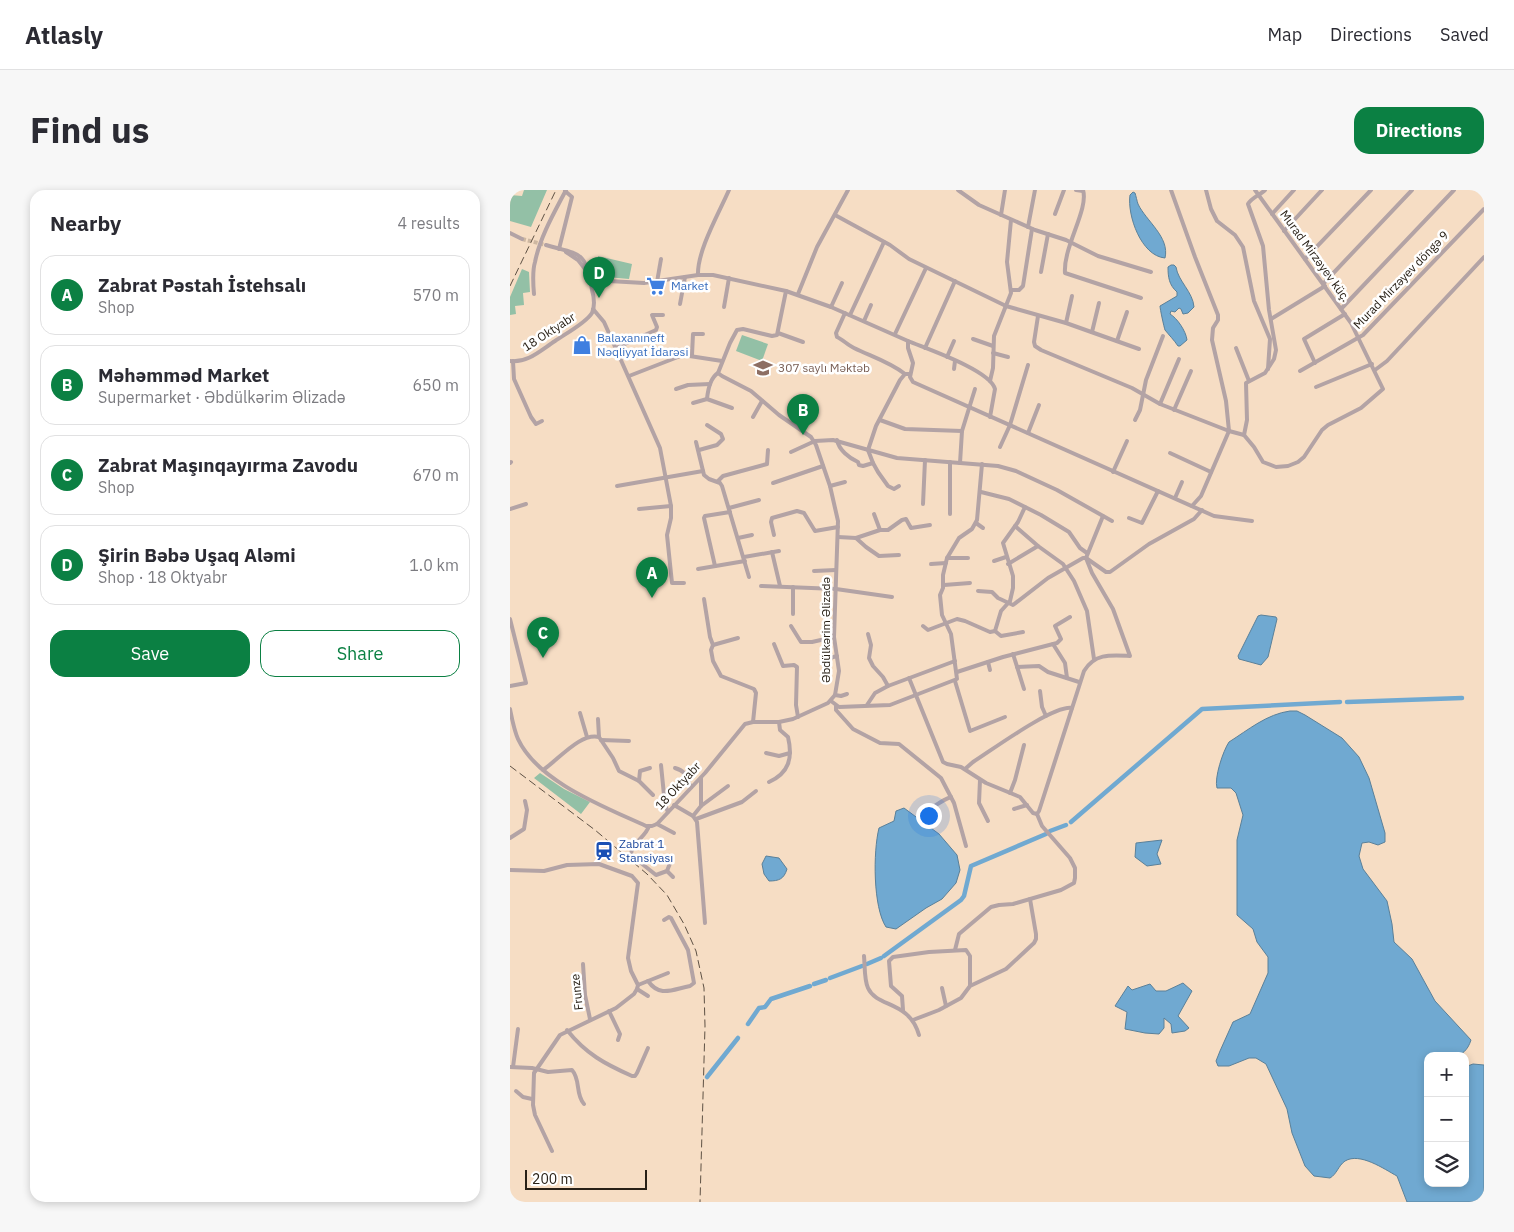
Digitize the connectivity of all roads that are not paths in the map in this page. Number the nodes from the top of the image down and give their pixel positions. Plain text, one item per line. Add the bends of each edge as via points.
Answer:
1 (729, 190) edge
2 (848, 190) edge
3 (958, 190) edge
4 (1005, 190) edge
5 (1035, 190) edge
6 (1064, 190) edge
7 (1076, 190) edge
8 (1171, 190) edge
9 (1206, 190) edge
10 (1255, 190) edge
11 (1265, 190) edge
12 (1294, 190) edge
13 (1322, 190) edge
14 (1370, 190) edge
15 (1412, 190) edge
16 (1454, 190) edge
17 (566, 191) edge
18 (1083, 191) edge
19 (1259, 196) junction
20 (1484, 209) edge
21 (1055, 214) dead end
22 (1272, 214) junction
23 (835, 215) junction
24 (1001, 215) junction
25 (1011, 220) junction
26 (1030, 228) junction
27 (1284, 231) junction
28 (510, 233) edge
29 (1048, 234) junction
30 (522, 238) tunnel mouth
31 (884, 242) junction
32 (1070, 242) junction
33 (546, 245) tunnel mouth
34 (559, 249) junction
35 (1484, 257) edge
36 (661, 259) dead end
37 (1305, 259) junction
38 (926, 268) junction
39 (1042, 272) dead end
40 (1151, 272) dead end
41 (698, 275) junction
42 (685, 277) junction
43 (590, 278) junction
44 (729, 278) junction
45 (955, 281) junction
46 (657, 282) junction
47 (842, 283) dead end
48 (1324, 285) junction
49 (1011, 290) junction
50 (786, 291) junction
51 (534, 294) dead end
52 (798, 294) junction
53 (1072, 296) dead end
54 (1141, 298) dead end
55 (1099, 303) dead end
56 (680, 304) dead end
57 (871, 305) dead end
58 (831, 306) junction
59 (1006, 306) junction
60 (724, 307) dead end
61 (593, 309) junction
62 (1341, 309) junction
63 (1127, 312) dead end
64 (848, 314) junction
65 (1345, 314) junction
66 (663, 315) dead end
67 (1038, 316) junction
68 (1271, 319) junction
69 (864, 321) junction
70 (1066, 323) junction
71 (1092, 332) junction
72 (778, 333) junction
73 (703, 334) dead end
74 (894, 334) junction
75 (1163, 336) dead end
76 (1359, 338) junction
77 (973, 339) dead end
78 (908, 341) junction
79 (954, 341) dead end
80 (1117, 341) junction
81 (803, 342) dead end
82 (993, 346) junction
83 (616, 348) junction
84 (924, 348) junction
85 (1236, 348) dead end
86 (1139, 349) dead end
87 (994, 353) junction
88 (692, 355) junction
89 (947, 357) junction
90 (1008, 357) dead end
91 (1179, 359) dead end
92 (512, 361) edge
93 (955, 361) junction
94 (722, 362) junction
95 (1315, 363) junction
96 (1372, 364) junction
97 (1028, 365) dead end
98 (954, 369) dead end
99 (1268, 369) junction
100 (1375, 370) junction
101 (1191, 371) dead end
102 (1300, 372) dead end
103 (718, 373) junction
104 (908, 374) junction
105 (629, 376) junction
106 (990, 380) junction
107 (1249, 381) junction
108 (710, 384) junction
109 (1316, 387) dead end
110 (676, 388) dead end
111 (974, 389) dead end
112 (1142, 395) junction
113 (707, 399) junction
114 (762, 401) junction
115 (692, 404) dead end
116 (1039, 404) dead end
117 (1160, 404) junction
118 (732, 408) dead end
119 (969, 408) junction
120 (1174, 410) junction
121 (754, 417) dead end
122 (990, 417) junction
123 (880, 420) junction
124 (1135, 420) dead end
125 (542, 421) dead end
126 (707, 425) dead end
127 (1010, 425) junction
128 (962, 431) junction
129 (1229, 431) junction
130 (1028, 433) junction
131 (1244, 435) junction
132 (837, 440) junction
133 (815, 441) junction
134 (1127, 441) dead end
135 (696, 442) dead end
136 (1000, 447) dead end
137 (699, 450) junction
138 (768, 450) dead end
139 (868, 450) junction
140 (790, 452) dead end
141 (1170, 453) dead end
142 (925, 460) junction
143 (950, 462) junction
144 (873, 463) junction
145 (960, 463) junction
146 (982, 464) junction
147 (823, 466) junction
148 (703, 471) junction
149 (1113, 472) junction
150 (1211, 472) junction
151 (666, 479) junction
152 (718, 482) junction
153 (845, 482) dead end
154 (1182, 482) dead end
155 (773, 483) dead end
156 (617, 486) dead end
157 (830, 486) junction
158 (899, 486) dead end
159 (1158, 491) junction
160 (980, 492) junction
161 (1174, 498) junction
162 (759, 500) dead end
163 (526, 504) dead end
164 (923, 504) dead end
165 (671, 506) junction
166 (1192, 506) junction
167 (1025, 507) junction
168 (510, 509) edge
169 (639, 509) dead end
170 (729, 510) junction
171 (1202, 510) junction
172 (874, 514) dead end
173 (950, 514) dead end
174 (1103, 516) junction
175 (1129, 518) dead end
176 (1112, 521) dead end
177 (1252, 521) dead end
178 (976, 523) junction
179 (930, 526) dead end
180 (1015, 526) junction
181 (838, 527) junction
182 (983, 528) dead end
183 (880, 530) junction
184 (752, 534) dead end
185 (774, 535) dead end
186 (838, 537) junction
187 (738, 538) junction
188 (856, 538) junction
189 (1038, 546) junction
190 (779, 551) dead end
191 (772, 552) junction
192 (899, 555) dead end
193 (1086, 555) junction
194 (1006, 557) junction
195 (968, 558) dead end
196 (744, 559) junction
197 (947, 560) junction
198 (994, 561) dead end
199 (931, 564) dead end
200 (1008, 564) junction
201 (715, 566) junction
202 (1066, 568) junction
203 (698, 570) dead end
204 (836, 570) junction
205 (814, 571) dead end
206 (749, 577) dead end
207 (684, 583) dead end
208 (970, 583) dead end
209 (944, 585) junction
210 (761, 586) dead end
211 (780, 586) junction
212 (792, 588) junction
213 (836, 589) junction
214 (978, 591) dead end
215 (892, 597) dead end
216 (704, 599) dead end
217 (1008, 603) junction
218 (792, 614) dead end
219 (1070, 617) dead end
220 (510, 619) edge
221 (946, 624) junction
222 (791, 626) dead end
223 (924, 626) dead end
224 (994, 631) junction
225 (1023, 632) dead end
226 (868, 634) dead end
227 (834, 637) junction
228 (738, 638) dead end
229 (774, 644) dead end
230 (1053, 644) junction
231 (713, 645) junction
232 (1013, 654) junction
233 (837, 656) junction
234 (826, 659) dead end
235 (1094, 659) junction
236 (954, 661) junction
237 (988, 662) junction
238 (1017, 667) junction
239 (990, 670) dead end
240 (957, 672) junction
241 (910, 678) junction
242 (1067, 678) junction
243 (955, 681) junction
244 (1079, 682) junction
245 (510, 686) edge
246 (888, 686) junction
247 (1024, 689) dead end
248 (1040, 691) dead end
249 (847, 694) dead end
250 (835, 695) junction
251 (916, 695) junction
252 (830, 701) junction
253 (867, 705) junction
254 (836, 706) junction
255 (1072, 708) junction
256 (510, 709) edge
257 (580, 713) dead end
258 (1005, 716) dead end
259 (1046, 716) junction
260 (798, 717) junction
261 (598, 719) dead end
262 (753, 722) junction
263 (779, 722) junction
264 (587, 737) junction
265 (600, 738) junction
266 (629, 741) dead end
267 (1024, 745) dead end
268 (766, 753) dead end
269 (790, 754) junction
270 (661, 765) dead end
271 (650, 768) dead end
272 (676, 768) dead end
273 (965, 769) junction
274 (542, 770) junction
275 (701, 778) junction
276 (980, 780) junction
277 (639, 781) junction
278 (769, 782) dead end
279 (728, 786) dead end
280 (691, 787) junction
281 (756, 791) dead end
282 (1010, 793) junction
283 (652, 795) dead end
284 (951, 797) junction
285 (525, 801) dead end
286 (1026, 804) junction
287 (674, 805) junction
288 (701, 806) junction
289 (1014, 809) dead end
290 (926, 811) dead end
291 (668, 812) junction
292 (1037, 814) junction
293 (694, 817) junction
294 (988, 820) dead end
295 (657, 824) junction
296 (649, 826) junction
297 (674, 833) dead end
298 (510, 838) edge
299 (966, 846) dead end
300 (672, 858) dead end
301 (510, 870) edge
302 (666, 872) junction
303 (673, 877) dead end
304 (1030, 899) junction
305 (664, 920) dead end
306 (706, 923) dead end
307 (955, 950) junction
308 (864, 956) dead end
309 (583, 964) dead end
310 (668, 973) dead end
311 (648, 981) junction
312 (970, 986) junction
313 (638, 987) junction
314 (942, 988) dead end
315 (648, 996) dead end
316 (946, 1006) junction
317 (903, 1010) junction
318 (609, 1011) junction
319 (590, 1019) junction
320 (913, 1020) junction
321 (518, 1028) dead end
322 (567, 1030) junction
323 (919, 1035) dead end
324 (618, 1040) dead end
325 (648, 1048) dead end
326 (511, 1067) edge
327 (536, 1068) junction
328 (516, 1091) dead end
329 (532, 1099) junction
330 (584, 1104) dead end
331 (552, 1151) dead end

1 - 41 street via 704,248
2 - 23 street
3 - 24 street
4 - 24 street
5 - 26 street
6 - 21 street
7 - 18 street
8 - 129 street via 1218,315 1212,328 1212,340 1226,401
9 - 99 street via 1217,221 1235,235 1243,248 1254,302 1270,339
10 - 19 street, Murad Mirzəyev küç.
11 - 19 street
12 - 22 street
13 - 27 street
14 - 37 street
15 - 48 street
16 - 62 street
17 - 34 street via 572,197
17 - 51 street via 538,251
18 - 32 street via 1084,198
19 - 22 street, Murad Mirzəyev küç.
19 - 68 street via 1249,201 1248,207 1263,246
20 - 76 street, Murad Mirzəyev döngə 9
22 - 27 street, Murad Mirzəyev küç.
23 - 31 street
23 - 52 street
24 - 25 street
25 - 26 street
25 - 49 street via 1007,262
26 - 29 street
26 - 49 street via 1023,286 1019,290
27 - 37 street, Murad Mirzəyev küç.
28 - 30 street
29 - 32 street
29 - 39 street
31 - 38 street
31 - 64 street
32 - 40 street via 1098,256
32 - 54 street via 1066,273
33 - 34 street
34 - 43 street via 582,258
35 - 100 street
36 - 46 street
37 - 48 street, Murad Mirzəyev küç.
38 - 45 street
38 - 74 street
41 - 42 street
41 - 44 street
42 - 46 street
42 - 56 street
43 - 46 street
43 - 61 street
44 - 50 street
44 - 60 street
45 - 59 street
45 - 84 street
47 - 58 street
48 - 62 street, Murad Mirzəyev küç.
48 - 68 street
49 - 59 street
50 - 52 street
50 - 72 street
52 - 58 street
53 - 70 street
55 - 71 street
57 - 69 street
58 - 64 street
59 - 67 street
59 - 82 street
61 - 83 street via 604,322
61 - 92 street, 18 Oktyabr via 586,319 533,356
62 - 65 street, Murad Mirzəyev küç.
63 - 80 street
64 - 69 street
64 - 104 street via 836,333 837,337 852,348
65 - 76 street, Murad Mirzəyev küç.
65 - 95 street via 1304,339
66 - 83 street via 652,316 656,330
67 - 70 street
67 - 112 street via 1035,346
68 - 99 street via 1276,350
69 - 74 street
70 - 71 street
71 - 80 street
72 - 81 street
72 - 94 street via 772,336 737,330
73 - 88 street via 693,334
74 - 78 street
75 - 112 street
76 - 95 street, Murad Mirzəyev döngə 9
76 - 96 street, Murad Mirzəyev küç.
77 - 82 street
78 - 84 street
78 - 104 street via 913,363
79 - 89 street
80 - 86 street
82 - 87 street
83 - 105 street
84 - 89 street
85 - 107 street
87 - 90 street
87 - 106 street
88 - 94 street
88 - 105 street via 677,356
89 - 93 street
91 - 117 street
92 - 125 street via 514,379 531,417 536,424
93 - 98 street
93 - 106 street
94 - 103 street
95 - 102 street, Murad Mirzəyev döngə 9
96 - 100 street, Murad Mirzəyev küç.
96 - 109 street
97 - 127 street
99 - 107 street via 1263,376
100 - 131 street, Murad Mirzəyev küç. via 1383,389 1361,408 1328,424 1298,462 1276,467 1263,462
101 - 120 street
103 - 108 street
103 - 114 street
104 - 119 street via 913,382
104 - 123 street via 900,380
105 - 151 street via 658,441
106 - 122 street via 995,389
107 - 131 street via 1246,385
108 - 110 street
108 - 113 street
111 - 119 street
112 - 117 street
112 - 124 street
113 - 115 street
113 - 118 street
114 - 121 street
114 - 133 street
116 - 130 street
117 - 120 street
119 - 122 street
119 - 128 street
120 - 129 street
122 - 127 street
123 - 128 street via 905,429
123 - 139 street
126 - 137 street via 721,434 722,439 717,445
127 - 130 street
127 - 136 street
128 - 145 street
129 - 131 street
129 - 150 street
130 - 149 street
132 - 133 street
132 - 139 street
132 - 144 street via 838,446 859,465
133 - 140 street
133 - 147 street, Əbdülkərim Əlizadə
134 - 149 street
135 - 137 street
137 - 148 street
138 - 152 street via 767,464 723,476
139 - 142 street via 897,458
139 - 144 street
141 - 150 street
142 - 143 street
142 - 164 street
143 - 145 street
143 - 173 street
144 - 158 street via 888,486 894,489
145 - 146 street
146 - 160 street
146 - 174 street via 1016,472
147 - 155 street
147 - 157 street, Əbdülkərim Əlizadə
148 - 151 street
148 - 152 street via 706,477
149 - 159 street
150 - 166 street via 1202,496
151 - 156 street
151 - 165 street
152 - 170 street
153 - 157 street
154 - 161 street
157 - 181 street, Əbdülkərim Əlizadə
159 - 161 street
159 - 175 street via 1142,523
160 - 167 street via 1009,499
160 - 178 street
161 - 166 street
162 - 170 street
163 - 168 street
165 - 169 street
165 - 207 street via 667,535 672,583
166 - 171 street
167 - 180 street
167 - 193 street via 1069,532
170 - 187 street
170 - 201 street via 704,518
171 - 177 street via 1221,518
171 - 193 street via 1194,519 1149,544 1110,572
172 - 183 street
174 - 176 street
174 - 193 street
178 - 182 street
178 - 197 street via 956,541
179 - 183 street via 911,528 906,519 888,530
180 - 189 street
180 - 194 street via 1003,543
181 - 185 street via 815,531 804,513 797,511 772,518
181 - 186 street, Əbdülkərim Əlizadə
183 - 188 street
184 - 187 street
186 - 188 street
186 - 204 street, Əbdülkərim Əlizadə
187 - 196 street
188 - 192 street via 878,556
189 - 200 street
189 - 202 street
190 - 191 street
191 - 196 street
191 - 211 street
193 - 202 street
193 - 235 street via 1092,573 1113,609 1130,656 1108,655
194 - 198 street
194 - 200 street
195 - 197 street
196 - 201 street
196 - 206 street
197 - 199 street
197 - 209 street
200 - 217 street via 1013,588
201 - 203 street
202 - 217 street via 1029,591 1016,604
202 - 235 street via 1087,611
204 - 205 street
204 - 213 street, Əbdülkərim Əlizadə
208 - 209 street
209 - 221 street via 940,598
210 - 211 street
211 - 212 street
212 - 213 street
212 - 218 street
213 - 215 street
213 - 227 street, Əbdülkərim Əlizadə
214 - 217 street via 992,592
216 - 231 street
217 - 224 street via 1001,611
219 - 230 street via 1055,626 1061,639
220 - 245 street via 526,683
221 - 223 street via 928,630
221 - 224 street via 961,620
221 - 236 street via 951,634
222 - 227 street via 801,642
224 - 225 street via 1001,636
226 - 246 street via 871,645 869,658
227 - 233 street, Əbdülkərim Əlizadə
228 - 231 street
229 - 260 street via 783,666 794,664 797,667
230 - 232 street
230 - 242 street via 1065,663
231 - 262 street via 713,661 721,676 756,691
232 - 237 street
232 - 238 street
233 - 234 street
233 - 250 street, Əbdülkərim Əlizadə via 839,671
235 - 244 street
236 - 240 street
236 - 241 street
237 - 239 street
237 - 240 street
238 - 242 street via 1039,666
238 - 247 street
240 - 243 street
241 - 246 street
241 - 251 street
242 - 244 street
243 - 251 street
243 - 258 street via 970,731
244 - 255 street
246 - 253 street via 875,693
248 - 259 street
249 - 250 street
250 - 252 street, Əbdülkərim Əlizadə
251 - 253 street via 890,705
251 - 273 street via 941,758 945,763
252 - 254 street
252 - 260 street
253 - 254 street
254 - 284 street via 836,710 857,732 880,743 899,744 927,766 944,781
255 - 259 street via 1062,708
255 - 292 street
256 - 274 street via 517,738
257 - 264 street
259 - 273 street
260 - 263 street
261 - 265 street
262 - 263 street
262 - 275 street, 18 Oktyabr via 741,727
263 - 269 street via 780,730 788,737
264 - 265 street
264 - 274 street
265 - 266 street
265 - 277 street via 619,770
267 - 282 street
268 - 269 street
269 - 278 street via 782,774
270 - 291 street
271 - 277 street via 640,772
272 - 280 street via 683,770
273 - 276 street
274 - 296 street via 591,800
275 - 280 street, 18 Oktyabr
275 - 288 street
276 - 282 street
276 - 294 street via 978,803
277 - 283 street
279 - 288 street
280 - 287 street, 18 Oktyabr
281 - 293 street via 742,802
282 - 286 street
284 - 290 street
284 - 299 street
285 - 298 street via 524,829
286 - 289 street
286 - 292 street
287 - 291 street, 18 Oktyabr
287 - 293 street
288 - 293 street
291 - 295 street, 18 Oktyabr
292 - 304 street via 1042,826 1070,858 1075,878 1068,888
293 - 306 street
295 - 296 street, 18 Oktyabr
295 - 297 street
296 - 302 street via 630,854 653,874
300 - 302 street
301 - 313 street via 544,871 567,865 599,864 636,879 638,886 628,962
302 - 303 street
304 - 307 street via 991,907 959,934
304 - 312 street via 1036,934 1034,943 1006,969
305 - 311 street via 671,918 688,950 694,983 660,991
307 - 312 street via 969,953
307 - 317 street via 890,958 891,986 902,996
308 - 317 street via 868,989 879,999
309 - 319 street, Frunze
310 - 311 street
311 - 313 street
312 - 316 street via 963,996
313 - 315 street
313 - 318 street via 634,994
314 - 316 street
316 - 320 street
317 - 320 street
318 - 319 street
318 - 324 street via 620,1034
319 - 322 street
320 - 323 street
321 - 326 street
322 - 325 street via 598,1061 632,1076 637,1073
322 - 327 street via 557,1038
326 - 327 street
327 - 329 street
327 - 330 street via 548,1072 572,1070
328 - 329 street
329 - 331 street

